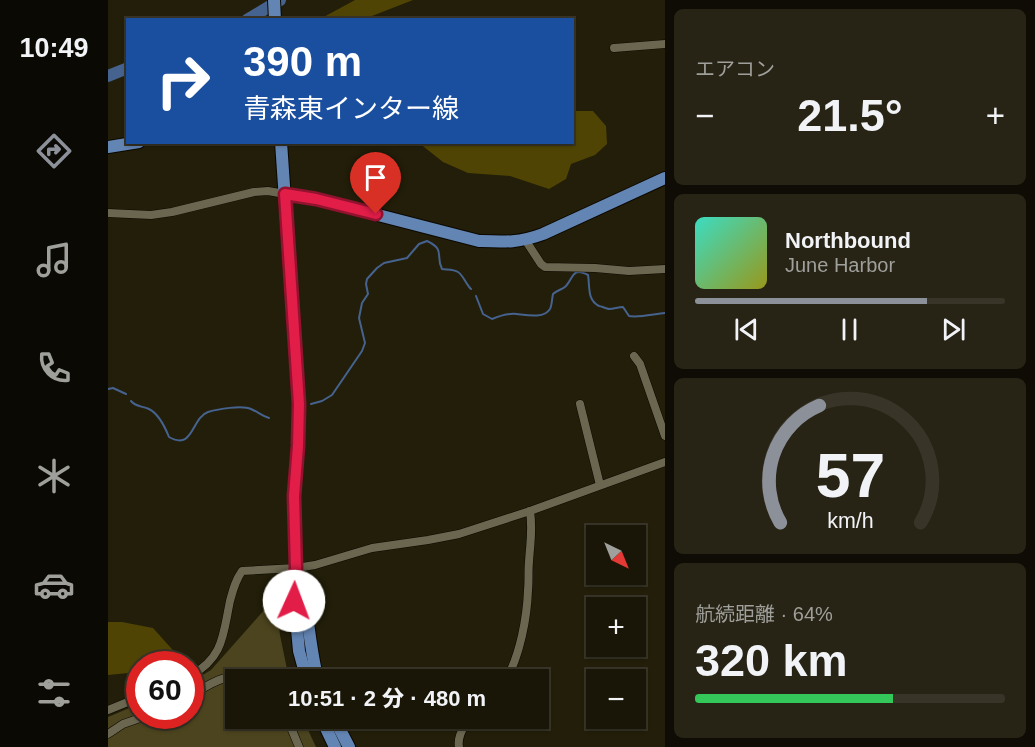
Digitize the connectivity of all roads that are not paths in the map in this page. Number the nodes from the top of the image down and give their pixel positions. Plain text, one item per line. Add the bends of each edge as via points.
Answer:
1 (274, 0) edge
2 (275, 18) edge
3 (664, 44) edge
4 (614, 48) dead end
5 (127, 144) edge
6 (281, 144) edge
7 (108, 147) edge
8 (664, 178) edge
9 (285, 194) junction
10 (108, 213) edge
11 (526, 240) junction
12 (664, 269) edge
13 (634, 356) dead end
14 (580, 404) dead end
15 (664, 436) edge
16 (664, 462) edge
17 (600, 485) junction
18 (530, 512) junction
19 (296, 568) junction
20 (204, 668) edge
21 (304, 669) edge
22 (315, 669) edge
23 (511, 669) edge
24 (225, 678) edge
25 (204, 687) edge
26 (126, 703) edge
27 (108, 710) edge
28 (126, 723) edge
29 (292, 729) edge
30 (326, 729) edge
31 (340, 729) edge
32 (463, 729) edge
33 (108, 734) edge
34 (299, 747) edge
35 (335, 747) edge
36 (349, 747) edge
37 (459, 747) edge

1 - 2 main road
3 - 4 street
5 - 7 main road
6 - 9 main road
8 - 11 main road
9 - 10 street via 254,192 161,214
9 - 11 main road via 479,241
9 - 19 main road via 299,404 294,496
11 - 12 street via 546,267
13 - 15 street via 640,363
14 - 17 street
16 - 17 street
17 - 18 street
18 - 19 street via 459,534 372,548
18 - 23 street via 528,592 523,630
19 - 20 street via 242,572 233,585 221,644
19 - 21 main road via 293,585
19 - 22 main road
24 - 25 street
26 - 27 street
28 - 33 street
29 - 34 street
30 - 35 main road
31 - 36 main road
32 - 37 street

